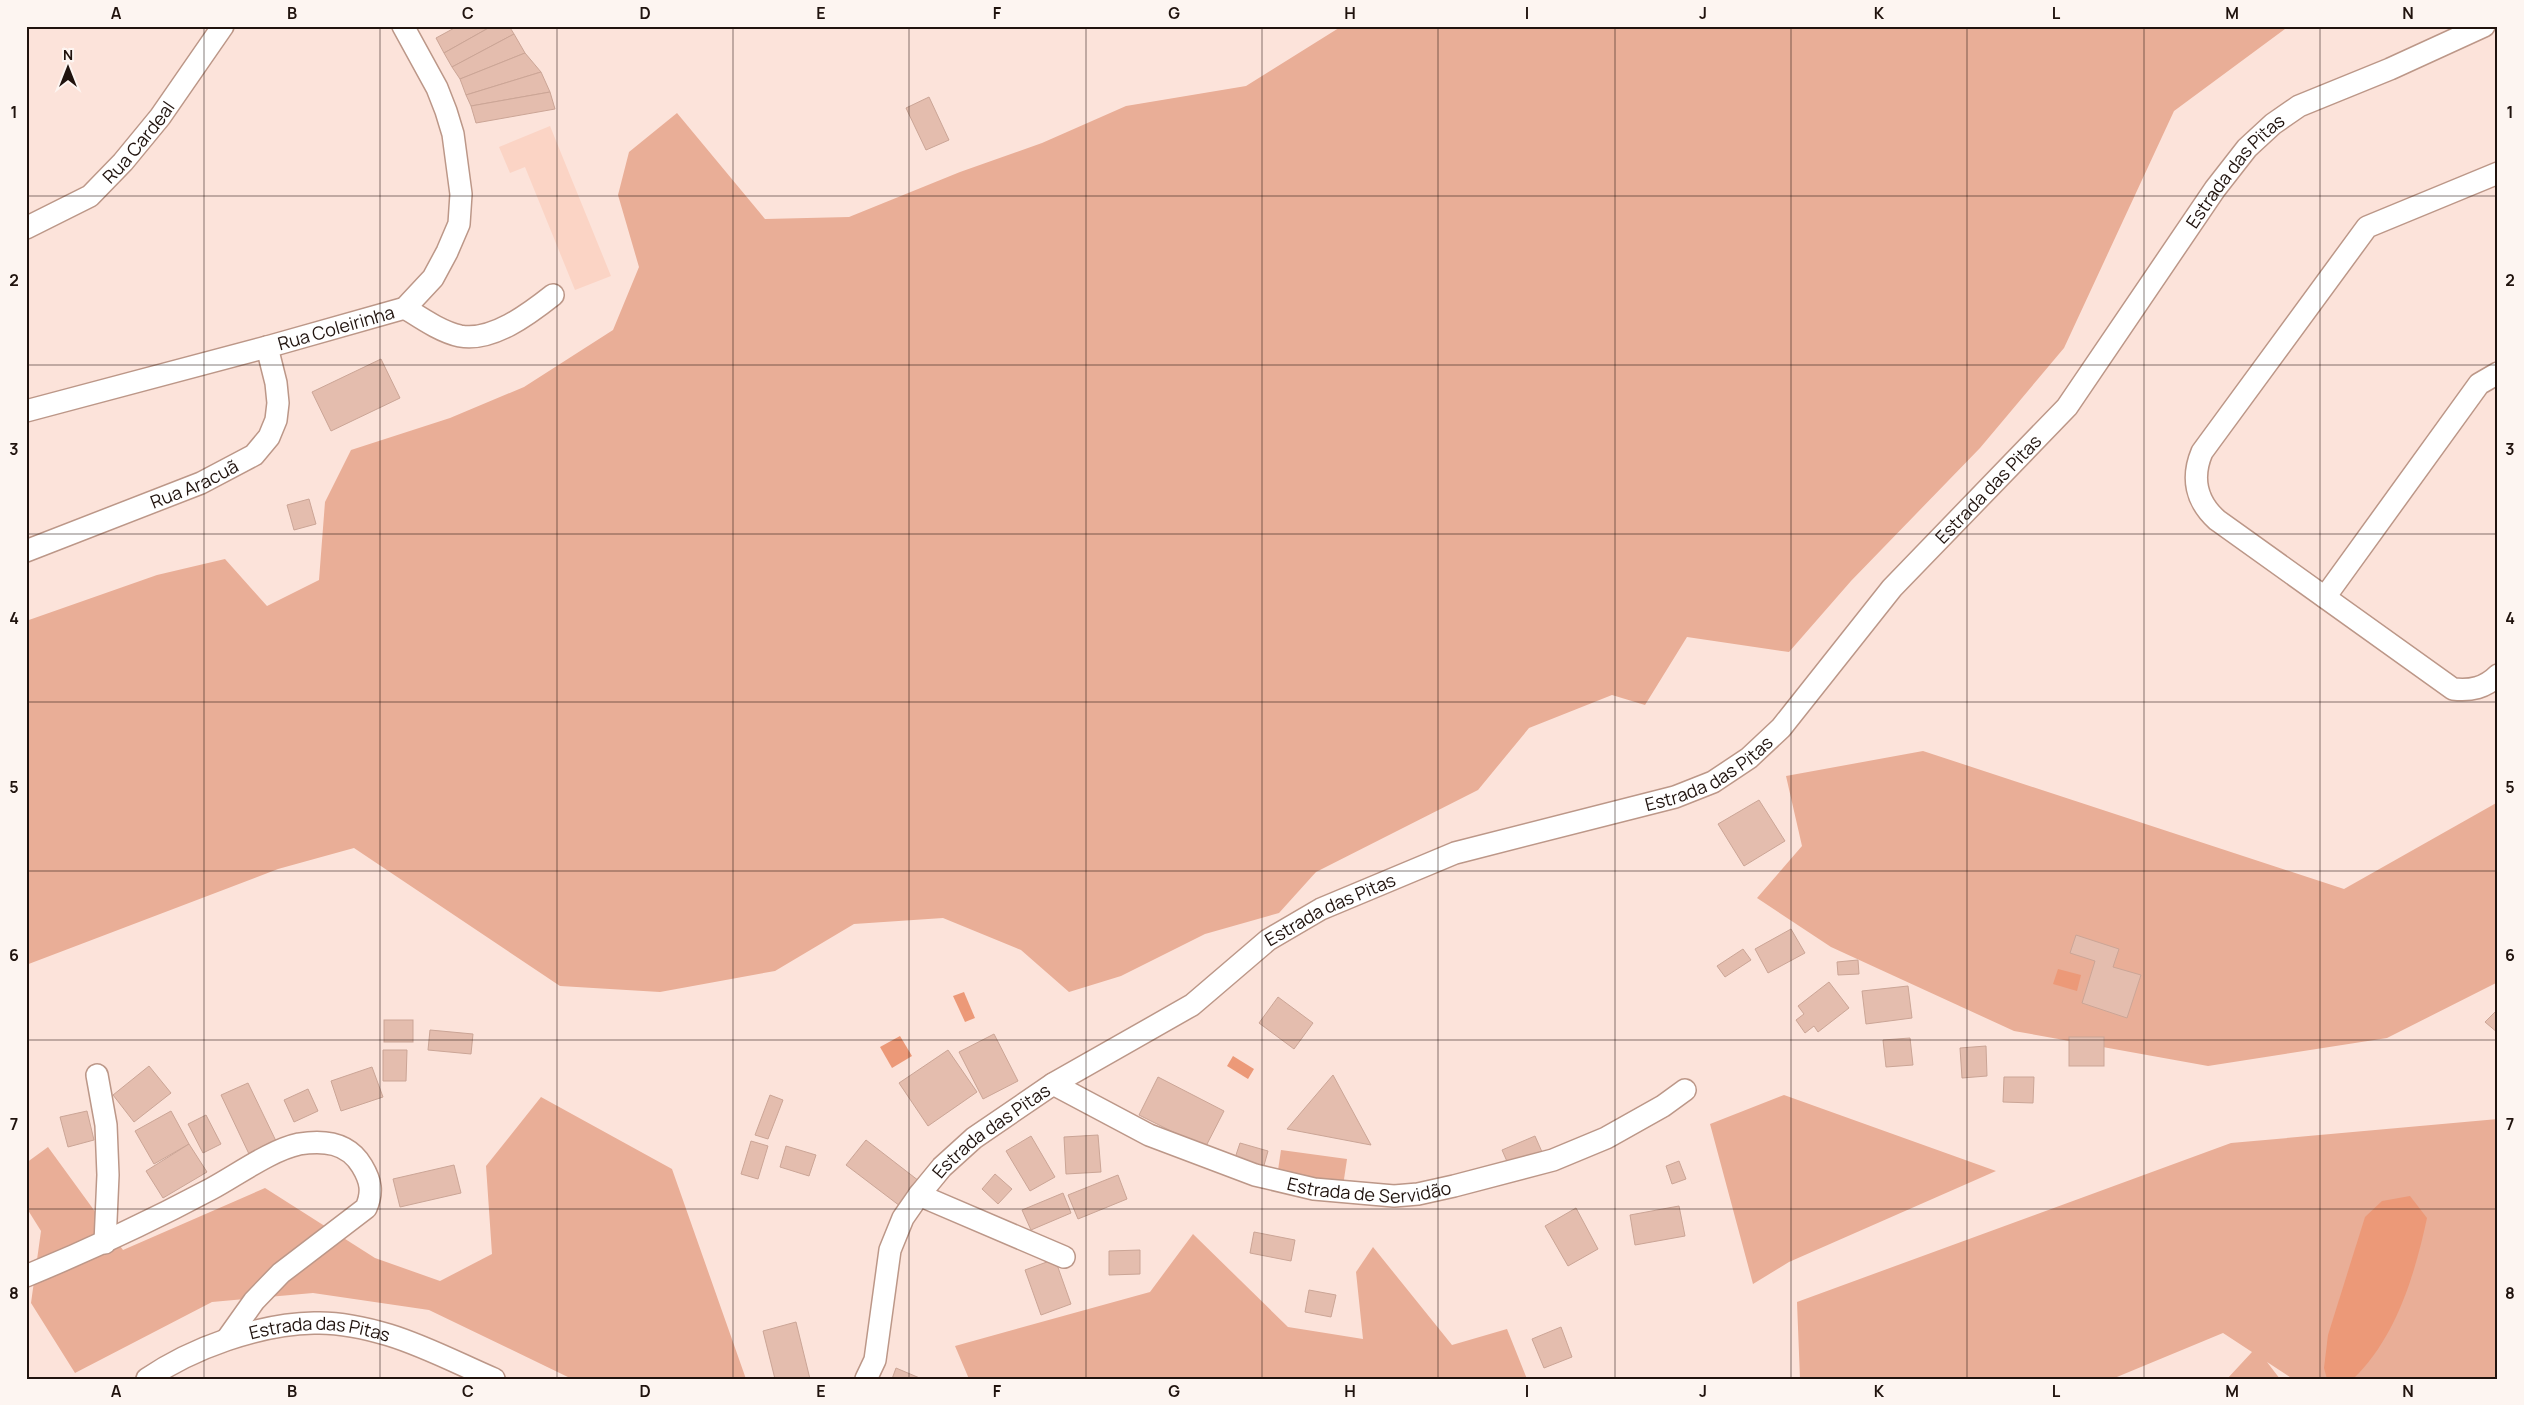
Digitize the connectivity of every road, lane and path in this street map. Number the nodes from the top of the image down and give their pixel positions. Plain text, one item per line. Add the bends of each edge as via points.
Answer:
1 (222, 26) edge
2 (403, 26) edge
3 (2484, 26) edge
4 (2498, 173) edge
5 (26, 228) edge
6 (553, 294) dead end
7 (405, 308) junction
8 (267, 347) junction
9 (2498, 373) edge
10 (26, 411) edge
11 (26, 551) edge
12 (2325, 597) junction
13 (2498, 676) edge
14 (97, 1075) dead end
15 (1053, 1084) junction
16 (1685, 1090) dead end
17 (919, 1195) junction
18 (105, 1243) junction
19 (1064, 1257) dead end
20 (26, 1276) edge
21 (227, 1339) junction
22 (147, 1379) edge
23 (494, 1379) edge
24 (866, 1379) edge

1 - 5 street, Rua Cardeal via 160,117 123,162 90,196
2 - 7 street, Rua Coleirinha via 446,111 453,134 461,194 459,224 448,252 433,278
3 - 15 street, Estrada das Pitas via 2299,106 2247,148 2210,196 2067,407 1892,588 1781,728 1749,758 1713,782 1675,797 1455,853 1321,909 1268,940 1192,1005
4 - 12 street via 2367,227 2202,452 2197,464 2197,488 2210,514
6 - 7 street via 504,327 479,336 459,336
7 - 8 street, Rua Coleirinha
8 - 10 street, Rua Coleirinha
8 - 11 street, Rua Aracuã via 276,383 276,420 269,437 254,455 200,483
9 - 12 street via 2479,384
12 - 13 street via 2454,689 2473,690
14 - 18 street via 106,1125
15 - 16 street, Estrada de Servidão via 1149,1135 1255,1175 1314,1189 1394,1196 1454,1186 1554,1160 1606,1138
15 - 17 street, Estrada das Pitas via 974,1138 942,1167
17 - 19 street
17 - 24 street, Estrada das Pitas via 903,1218 890,1250 875,1360
18 - 20 street
18 - 21 street via 297,1145 333,1142 353,1155 371,1185 366,1208 280,1273 254,1301
21 - 22 street, Estrada das Pitas via 165,1366
21 - 23 street, Estrada das Pitas via 314,1323 352,1326 420,1345

